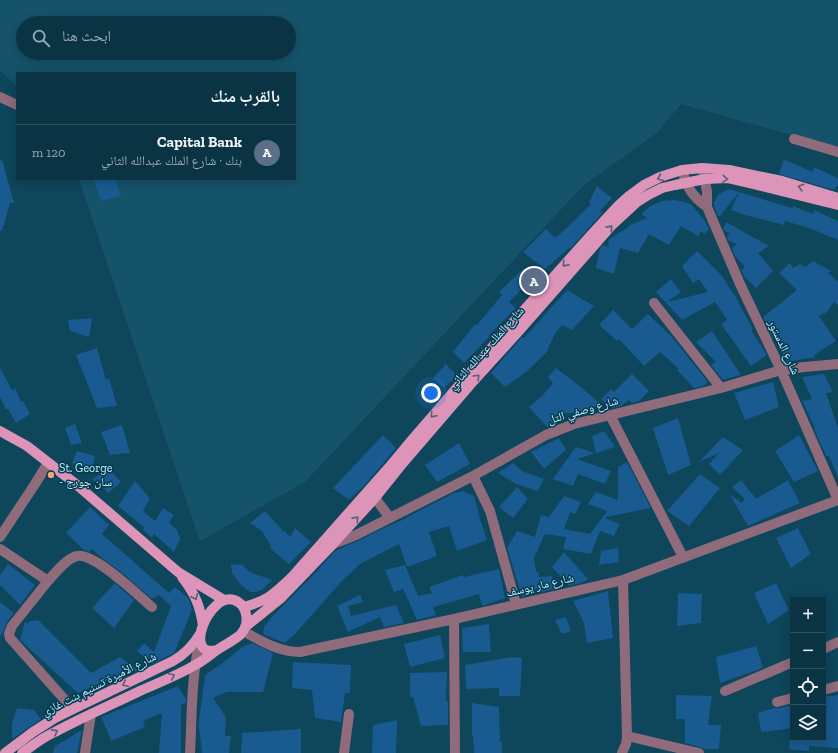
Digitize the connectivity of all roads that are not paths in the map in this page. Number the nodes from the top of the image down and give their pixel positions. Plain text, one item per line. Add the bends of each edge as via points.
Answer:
1 (0, 97) edge
2 (16, 105) edge
3 (794, 139) dead end
4 (838, 152) edge
5 (702, 168) junction
6 (682, 170) junction
7 (705, 179) junction
8 (686, 182) junction
9 (838, 198) edge
10 (838, 205) edge
11 (707, 207) junction
12 (654, 303) dead end
13 (838, 364) edge
14 (781, 370) junction
15 (721, 388) junction
16 (610, 415) junction
17 (0, 431) edge
18 (48, 463) junction
19 (473, 476) junction
20 (375, 498) junction
21 (838, 500) edge
22 (390, 518) junction
23 (0, 537) edge
24 (333, 544) junction
25 (0, 549) edge
26 (683, 557) junction
27 (178, 572) junction
28 (623, 580) junction
29 (48, 581) junction
30 (224, 600) junction
31 (516, 604) junction
32 (152, 607) dead end
33 (244, 607) junction
34 (454, 619) junction
35 (244, 629) junction
36 (201, 634) junction
37 (838, 642) edge
38 (826, 648) edge
39 (217, 650) junction
40 (790, 663) edge
41 (195, 665) junction
42 (838, 686) edge
43 (826, 689) edge
44 (725, 690) dead end
45 (790, 699) edge
46 (777, 702) dead end
47 (73, 709) junction
48 (91, 714) junction
49 (349, 714) dead end
50 (627, 736) junction
51 (4, 751) edge
52 (22, 753) edge
53 (85, 753) edge
54 (190, 753) edge
55 (344, 753) edge
56 (455, 753) edge
57 (622, 753) edge
58 (699, 753) edge

1 - 2 street
3 - 4 street
5 - 6 main road, شارع الملك عبدالله الثاني
5 - 7 street, شارع الدستور
9 -> 5 main road, شارع الملك عبدالله الثاني via 753,174
6 - 8 street, شارع الدستور
6 -> 33 main road, شارع الملك عبدالله الثاني via 644,185 618,206 291,578 266,600
7 - 8 main road, شارع الملك عبدالله الثاني
7 -> 10 main road, شارع الملك عبدالله الثاني via 727,178
7 - 11 street, شارع الدستور
8 - 11 street, شارع الدستور via 692,194
20 -> 8 main road, شارع الملك عبدالله الثاني via 470,385 612,225 648,195 662,188
11 - 14 street, شارع الدستور
12 - 15 street
13 - 14 street, شارع وصفي التل
14 - 15 street, شارع وصفي التل
14 - 21 street, شارع الدستور
15 - 16 street, شارع وصفي التل
16 - 19 street, شارع وصفي التل via 574,424 546,435
16 - 26 street
17 - 18 main road via 27,446
18 - 23 street
18 - 27 main road
19 - 22 street, شارع وصفي التل
19 - 31 street via 490,511
20 - 22 street
24 -> 20 main road, شارع الملك عبدالله الثاني
21 - 26 street, شارع مار يوسف
22 - 24 street, شارع وصفي التل
24 - 35 main road, شارع الملك عبدالله الثاني via 281,598
25 - 29 street
26 - 28 street, شارع مار يوسف
27 - 30 main road
27 -> 36 main road via 196,598 202,617
28 - 31 street, شارع مار يوسف
28 - 50 street
29 - 32 street via 70,558 86,556 107,568
29 - 47 street via 12,626 9,634
30 - 33 main road via 236,600
30 - 36 main road via 211,612
31 - 34 street, شارع مار يوسف
33 - 35 main road via 247,621
34 - 35 street, شارع مار يوسف via 300,652 273,647
34 - 56 street
35 - 39 main road via 239,636
36 - 39 main road via 202,646 206,650
36 - 41 street
36 -> 47 main road, شارع الأميرة تسنيم بنت غازي via 189,650 173,661
37 - 38 street
39 - 41 main road, شارع الأميرة تسنيم بنت غازي
40 - 44 street
48 -> 41 main road, شارع الأميرة تسنيم بنت غازي
41 - 54 street
42 - 43 street
45 - 46 street
47 - 51 main road, شارع الأميرة تسنيم بنت غازي via 54,718
52 -> 48 main road, شارع الأميرة تسنيم بنت غازي via 53,732
48 - 53 street
49 - 55 street
50 - 57 street
50 - 58 street

